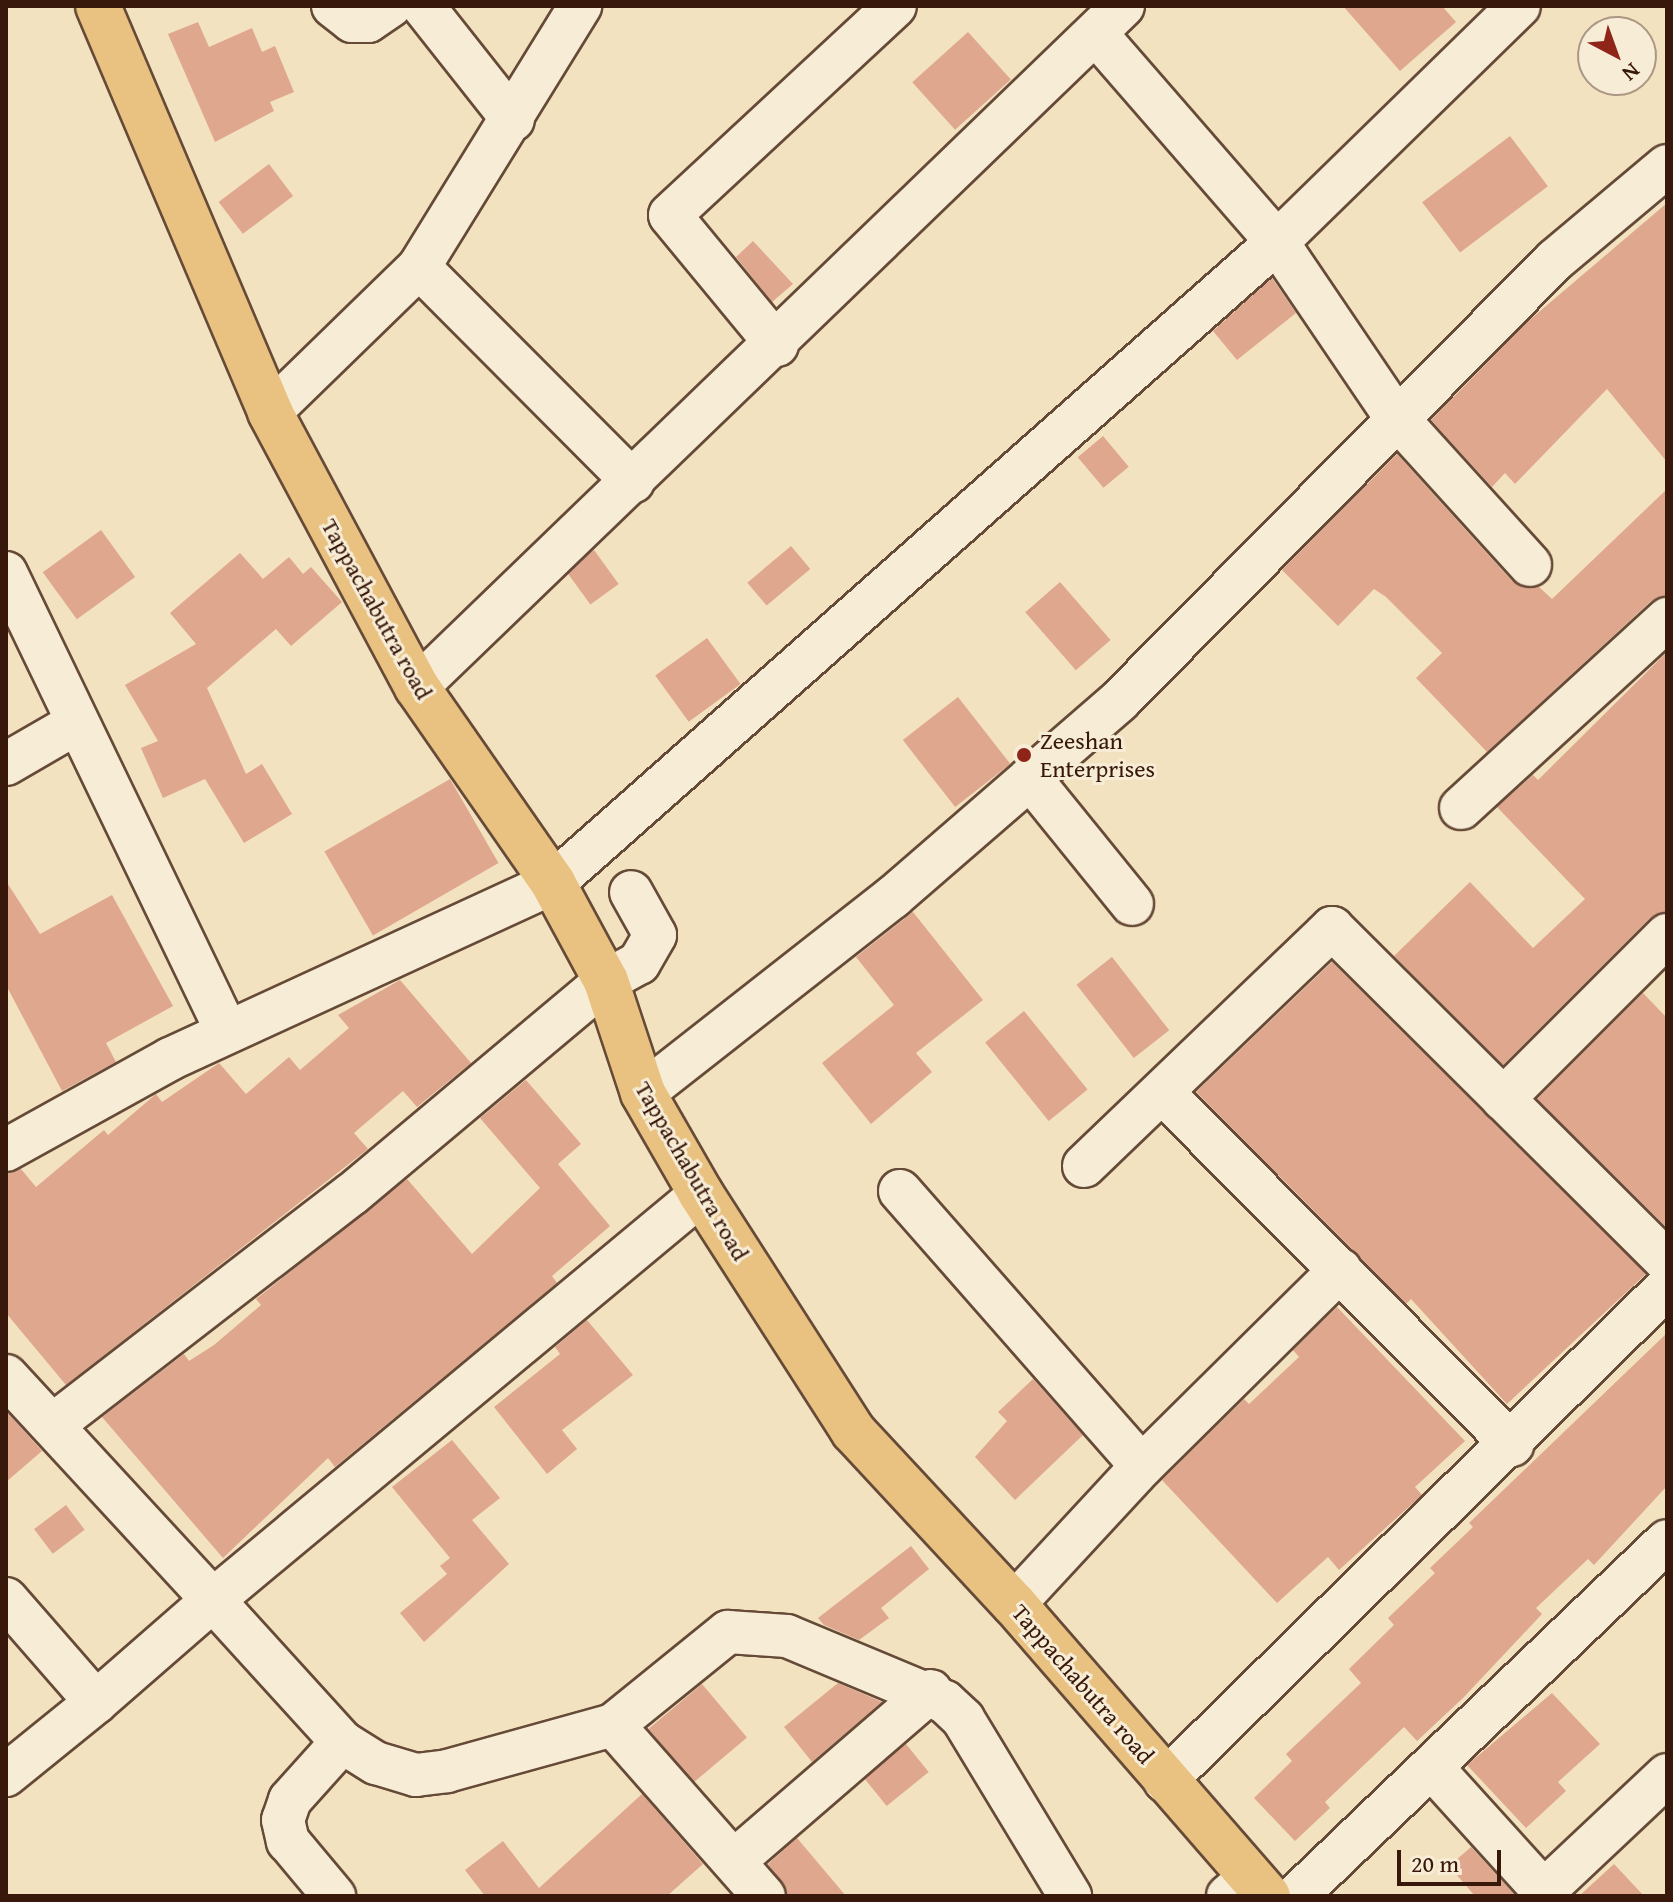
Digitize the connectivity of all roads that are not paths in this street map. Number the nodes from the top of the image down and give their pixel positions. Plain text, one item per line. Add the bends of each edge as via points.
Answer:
1 (98, 6) edge
2 (333, 6) edge
3 (390, 6) edge
4 (423, 6) edge
5 (580, 6) edge
6 (895, 6) edge
7 (1519, 6) edge
8 (1110, 20) edge
9 (513, 120) junction
10 (1667, 166) edge
11 (1277, 242) junction
12 (419, 267) junction
13 (777, 345) junction
14 (270, 412) junction
15 (1395, 416) junction
16 (633, 482) junction
17 (1530, 565) dead end
18 (6, 573) edge
19 (1667, 619) edge
20 (417, 687) junction
21 (75, 724) junction
22 (6, 764) edge
23 (1030, 778) junction
24 (1461, 808) dead end
25 (553, 883) junction
26 (631, 892) dead end
27 (1132, 904) dead end
28 (1667, 935) edge
29 (606, 981) junction
30 (227, 1032) junction
31 (643, 1093) junction
32 (1165, 1095) junction
33 (1503, 1099) junction
34 (6, 1150) edge
35 (1084, 1166) dead end
36 (900, 1191) dead end
37 (701, 1194) junction
38 (1667, 1262) edge
39 (1340, 1270) junction
40 (1667, 1287) edge
41 (6, 1376) edge
42 (54, 1424) junction
43 (1512, 1445) junction
44 (1142, 1466) junction
45 (1667, 1541) edge
46 (6, 1599) edge
47 (213, 1600) junction
48 (1014, 1604) junction
49 (931, 1691) junction
50 (96, 1702) junction
51 (613, 1725) junction
52 (342, 1742) junction
53 (1433, 1769) junction
54 (6, 1775) edge
55 (1667, 1775) edge
56 (1165, 1781) junction
57 (734, 1861) junction
58 (1249, 1890) edge
59 (1546, 1893) edge
60 (334, 1896) edge
61 (764, 1896) edge
62 (1070, 1896) edge
63 (1296, 1896) edge

1 - 14 main road, Tappachabutra road
2 - 3 street via 352,21 368,21
4 - 9 street
5 - 9 street
6 - 13 street via 670,215
7 - 11 street
8 - 11 street
8 - 13 street
9 - 12 street
10 - 15 street via 1555,260
11 - 15 street
11 - 25 street
12 - 14 street
12 - 16 street
13 - 16 street
14 - 20 main road, Tappachabutra road
15 - 17 street
15 - 23 street via 1119,701
16 - 20 street
18 - 21 street
19 - 24 street
20 - 25 main road, Tappachabutra road
21 - 22 street
21 - 30 street
23 - 27 street
23 - 31 street via 893,897
25 - 29 main road, Tappachabutra road
25 - 30 street
26 - 29 street via 655,935 639,963
28 - 33 street
29 - 31 main road, Tappachabutra road
29 - 42 street via 352,1194
30 - 34 street
31 - 37 main road, Tappachabutra road
32 - 33 street via 1332,928
32 - 35 street
32 - 39 street
33 - 38 street
36 - 44 street
37 - 47 street
37 - 48 main road, Tappachabutra road via 853,1431
39 - 43 street
39 - 44 street
40 - 43 street
41 - 42 street
42 - 47 street
43 - 56 street
44 - 48 street
45 - 53 street
46 - 50 street
47 - 50 street
47 - 52 street
48 - 56 main road, Tappachabutra road
49 - 51 street via 787,1636 749,1628 728,1632 703,1648
49 - 57 street
49 - 62 street via 963,1719
50 - 54 street
51 - 52 street via 416,1775 376,1763
51 - 57 street
52 - 60 street via 290,1800 283,1820 288,1841
53 - 59 street
53 - 63 street
55 - 59 street
56 - 58 main road, Tappachabutra road
57 - 61 street

